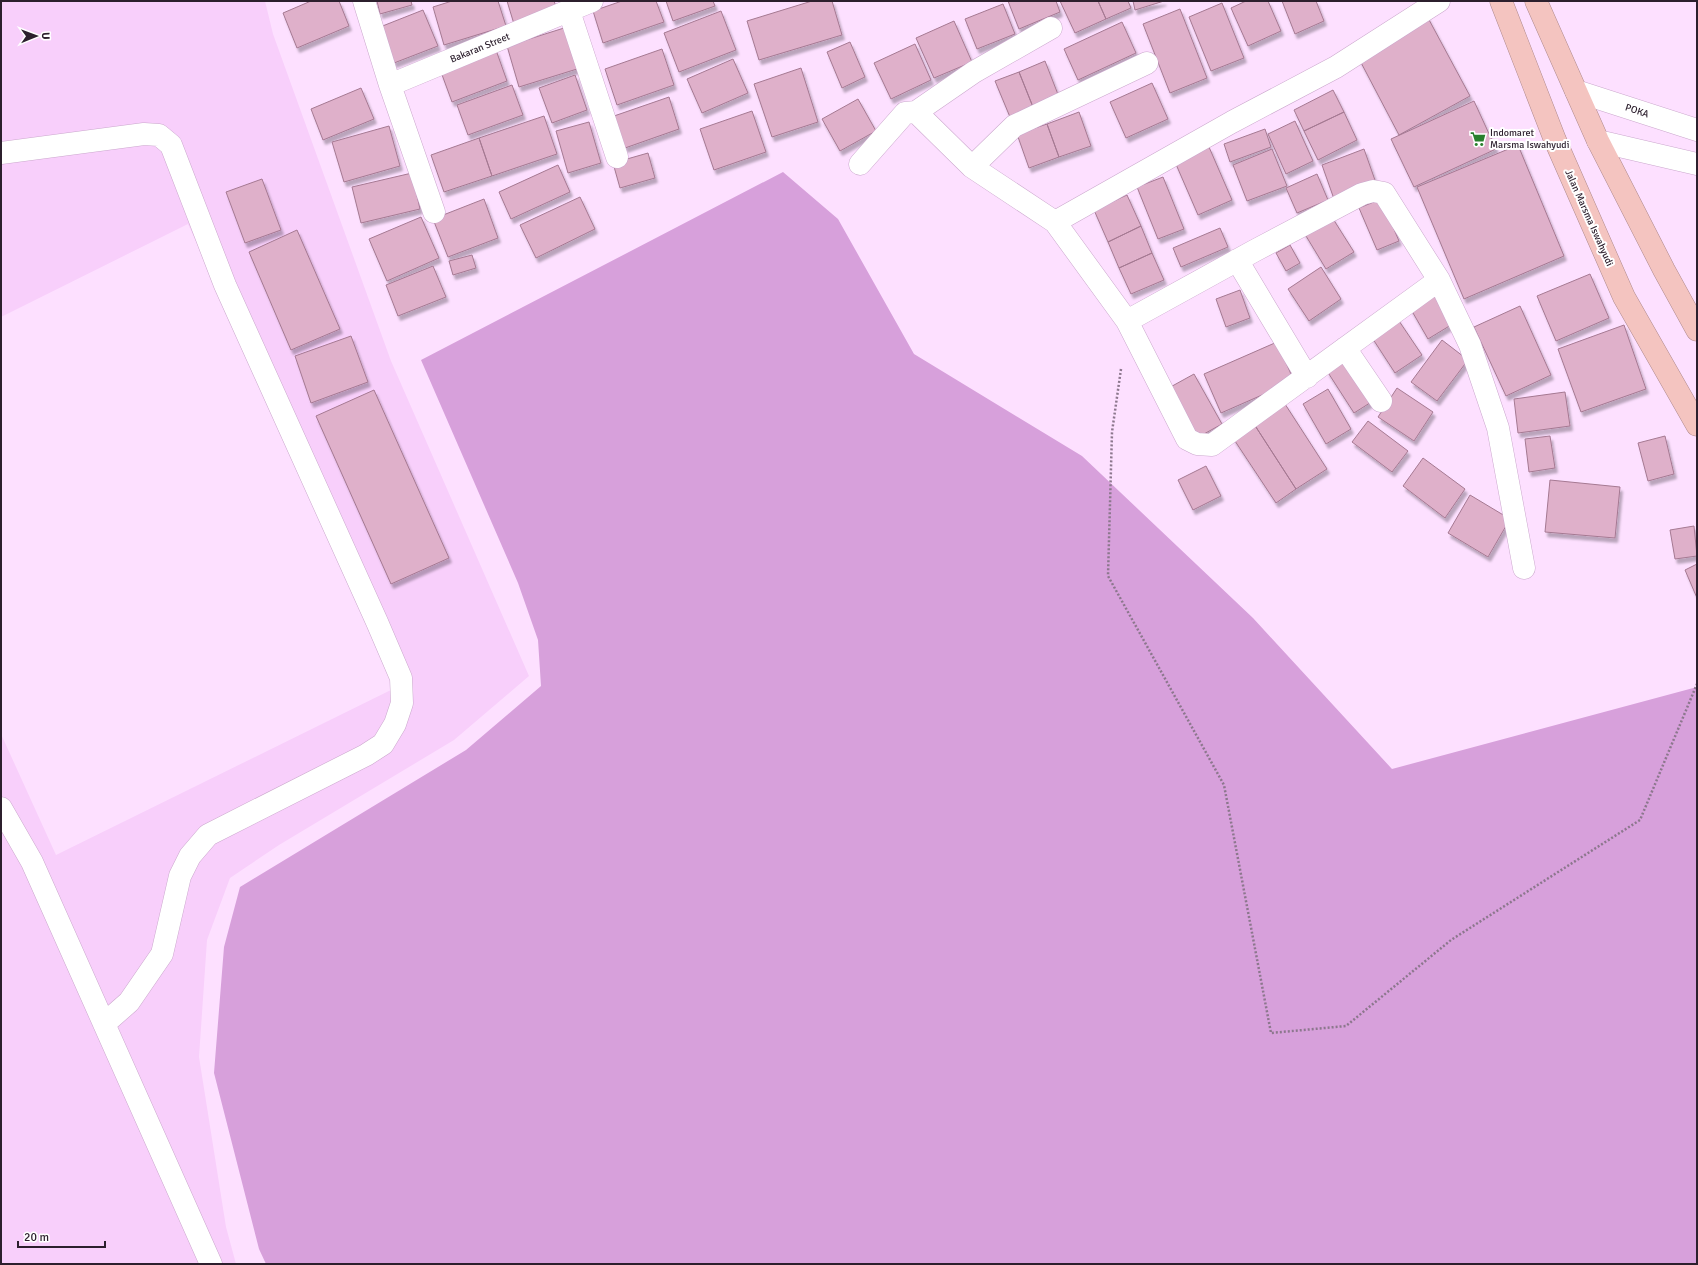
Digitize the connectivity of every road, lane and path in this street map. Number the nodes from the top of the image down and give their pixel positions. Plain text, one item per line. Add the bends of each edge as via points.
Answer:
1 (364, 1) edge
2 (592, 1) edge
3 (1438, 1) edge
4 (1501, 1) edge
5 (1536, 1) edge
6 (569, 11) junction
7 (1051, 28) dead end
8 (1147, 63) dead end
9 (390, 85) junction
10 (1576, 91) junction
11 (916, 112) junction
12 (1697, 130) edge
13 (1598, 141) junction
14 (1, 152) edge
15 (617, 157) dead end
16 (860, 164) dead end
17 (1697, 164) edge
18 (972, 167) junction
19 (434, 212) dead end
20 (1055, 222) junction
21 (1237, 260) junction
22 (1439, 280) junction
23 (1127, 321) junction
24 (1697, 330) edge
25 (1346, 348) junction
26 (1121, 365) dead end
27 (1307, 377) junction
28 (1381, 401) dead end
29 (1697, 425) edge
30 (1524, 568) dead end
31 (1697, 684) edge
32 (1, 808) edge
33 (104, 1024) junction
34 (211, 1264) edge

1 - 9 street
2 - 6 street, Bakaran Street
3 - 20 street via 1336,67 1232,122
4 - 29 highway, Jalan Marsma Iswahyudi via 1555,140 1624,297
5 - 10 highway
6 - 9 street, Bakaran Street
6 - 15 street
7 - 11 street via 974,72
8 - 18 street via 1014,126
9 - 19 street
10 - 12 street, POKA
10 - 13 highway
11 - 16 street via 905,113
11 - 18 street
13 - 17 street
13 - 24 highway
14 - 33 street via 144,134 158,136 171,145 225,285 401,678 402,703 395,724 383,744 208,835 190,856 180,876 162,954 129,1002
18 - 20 street
20 - 23 street
21 - 22 street via 1373,190 1384,193
21 - 23 street
21 - 27 street
22 - 25 street
22 - 30 street via 1470,345 1498,428
23 - 27 street via 1187,439 1198,444 1212,445
25 - 27 street
25 - 28 street
26 - 31 path via 1112,432 1108,576 1224,785 1271,1033 1346,1026 1451,940 1640,820
32 - 33 street via 32,862
33 - 34 street

